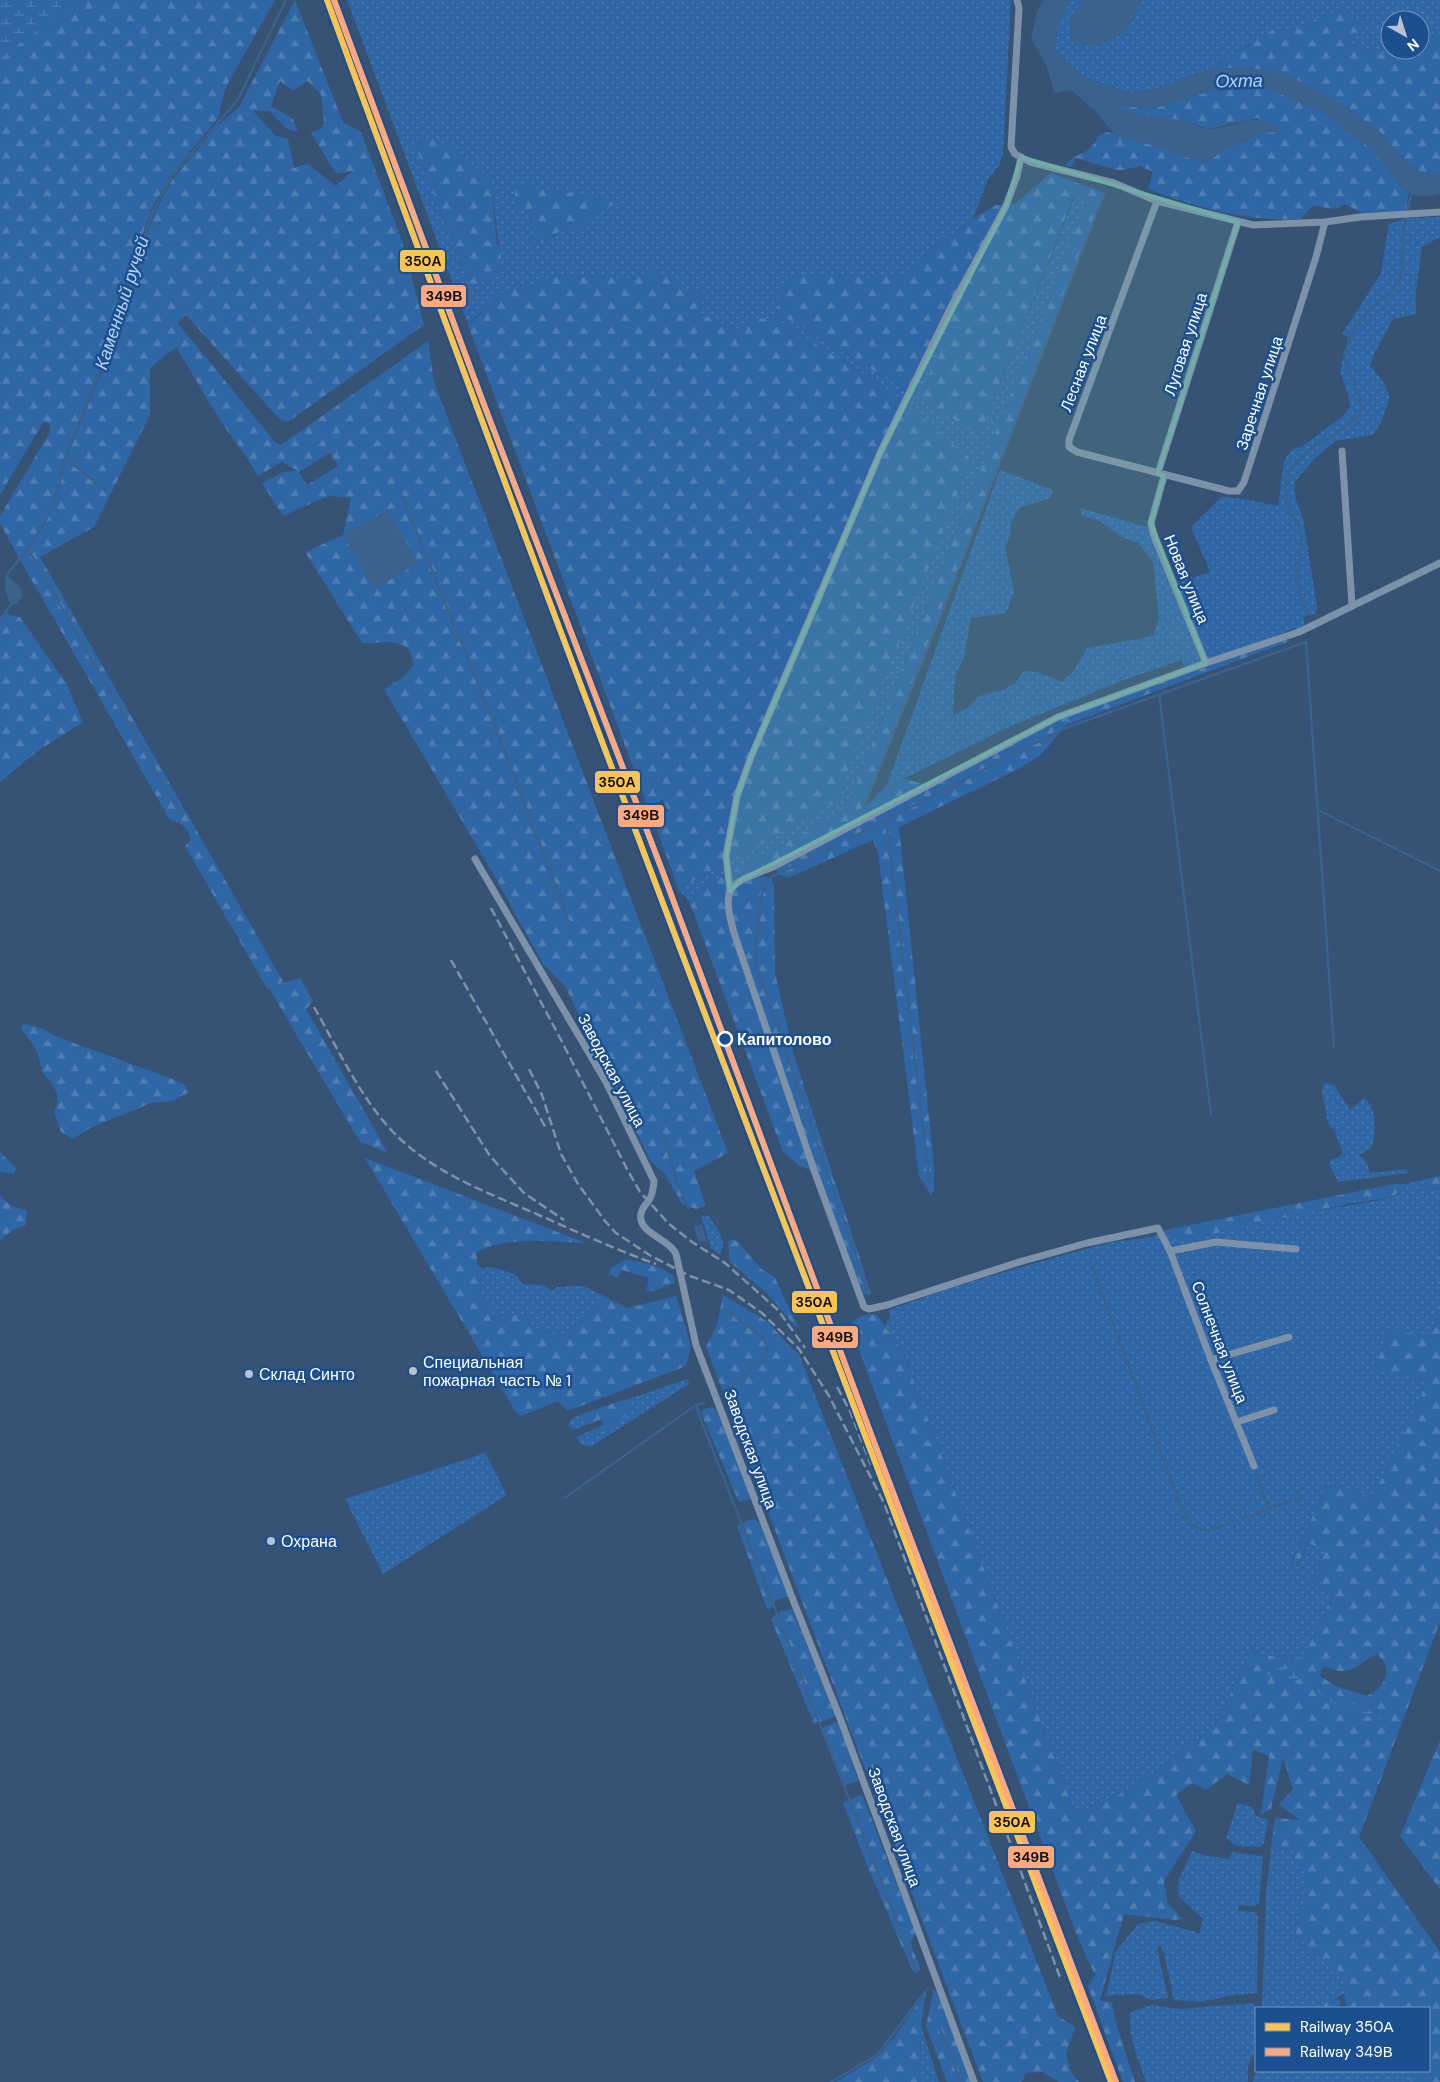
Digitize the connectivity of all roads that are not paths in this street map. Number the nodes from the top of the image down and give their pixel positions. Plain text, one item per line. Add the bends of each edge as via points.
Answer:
1 (1017, 0) edge
2 (1021, 158) junction
3 (1157, 201) junction
4 (1440, 212) edge
5 (1238, 222) junction
6 (1325, 222) junction
7 (1342, 451) dead end
8 (1161, 475) junction
9 (1440, 564) edge
10 (1352, 606) junction
11 (1206, 663) junction
12 (475, 859) dead end
13 (730, 891) junction
14 (1296, 1250) dead end
15 (1170, 1251) junction
16 (1289, 1337) dead end
17 (1211, 1360) junction
18 (1274, 1410) dead end
19 (1237, 1422) junction
20 (1254, 1466) dead end
21 (974, 2082) edge

1 - 2 street via 1011,147
2 - 3 street via 1114,183
2 - 13 street via 1006,206 950,309 880,453 751,757 737,796 726,856
3 - 5 street
3 - 8 street, Лесная улица via 1068,443 1077,452
4 - 6 street
5 - 6 street via 1262,226
5 - 8 street, Луговая улица
6 - 8 street, Заречная улица via 1242,487 1238,491 1229,491
7 - 10 street
8 - 11 street, Новая улица via 1151,523 1154,536
9 - 10 street
10 - 11 street via 1299,632
11 - 13 street via 1058,717 775,866 741,880
12 - 21 street, Заводская улица via 606,1082 654,1181 652,1195 640,1216 654,1235 676,1254 696,1345 840,1718
13 - 15 street, Солнечная улица via 727,904 734,933 815,1173 866,1308 888,1305 1069,1248 1158,1228
14 - 15 street via 1216,1242
15 - 17 street, Солнечная улица
16 - 17 street
17 - 19 street, Солнечная улица
18 - 19 street
19 - 20 street, Солнечная улица

